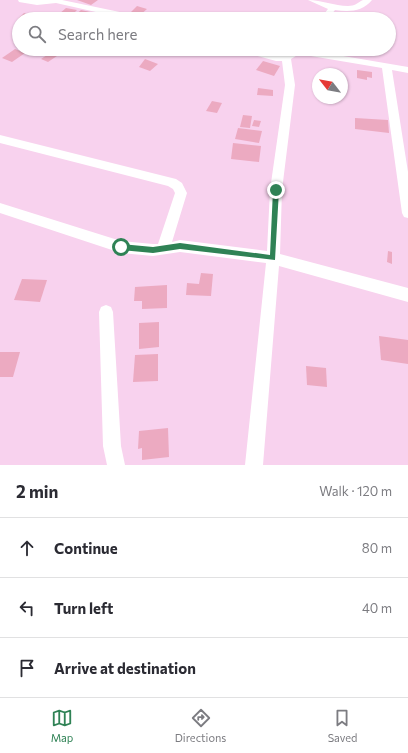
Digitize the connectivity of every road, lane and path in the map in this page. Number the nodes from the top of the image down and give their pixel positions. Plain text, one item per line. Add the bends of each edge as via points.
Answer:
1 (22, 0) edge
2 (312, 0) edge
3 (368, 0) edge
4 (332, 7) junction
5 (107, 12) edge
6 (330, 12) edge
7 (268, 56) edge
8 (289, 56) edge
9 (330, 56) edge
10 (286, 58) junction
11 (387, 67) junction
12 (408, 70) edge
13 (0, 139) edge
14 (0, 208) edge
15 (408, 213) edge
16 (163, 248) junction
17 (273, 258) junction
18 (408, 295) edge
19 (106, 312) dead end
20 (116, 465) edge
21 (254, 465) edge

1 - 5 street via 37,3 56,1
2 - 4 street
3 - 4 street via 355,9
4 - 6 street
7 - 10 street
8 - 10 street
9 - 11 street
10 - 17 street via 290,85 276,190
11 - 12 street
11 - 15 street
13 - 16 street via 172,182 178,186 181,193
14 - 16 street via 121,247 153,250
16 - 17 street via 180,246
17 - 18 street
17 - 21 street
19 - 20 street via 112,446

